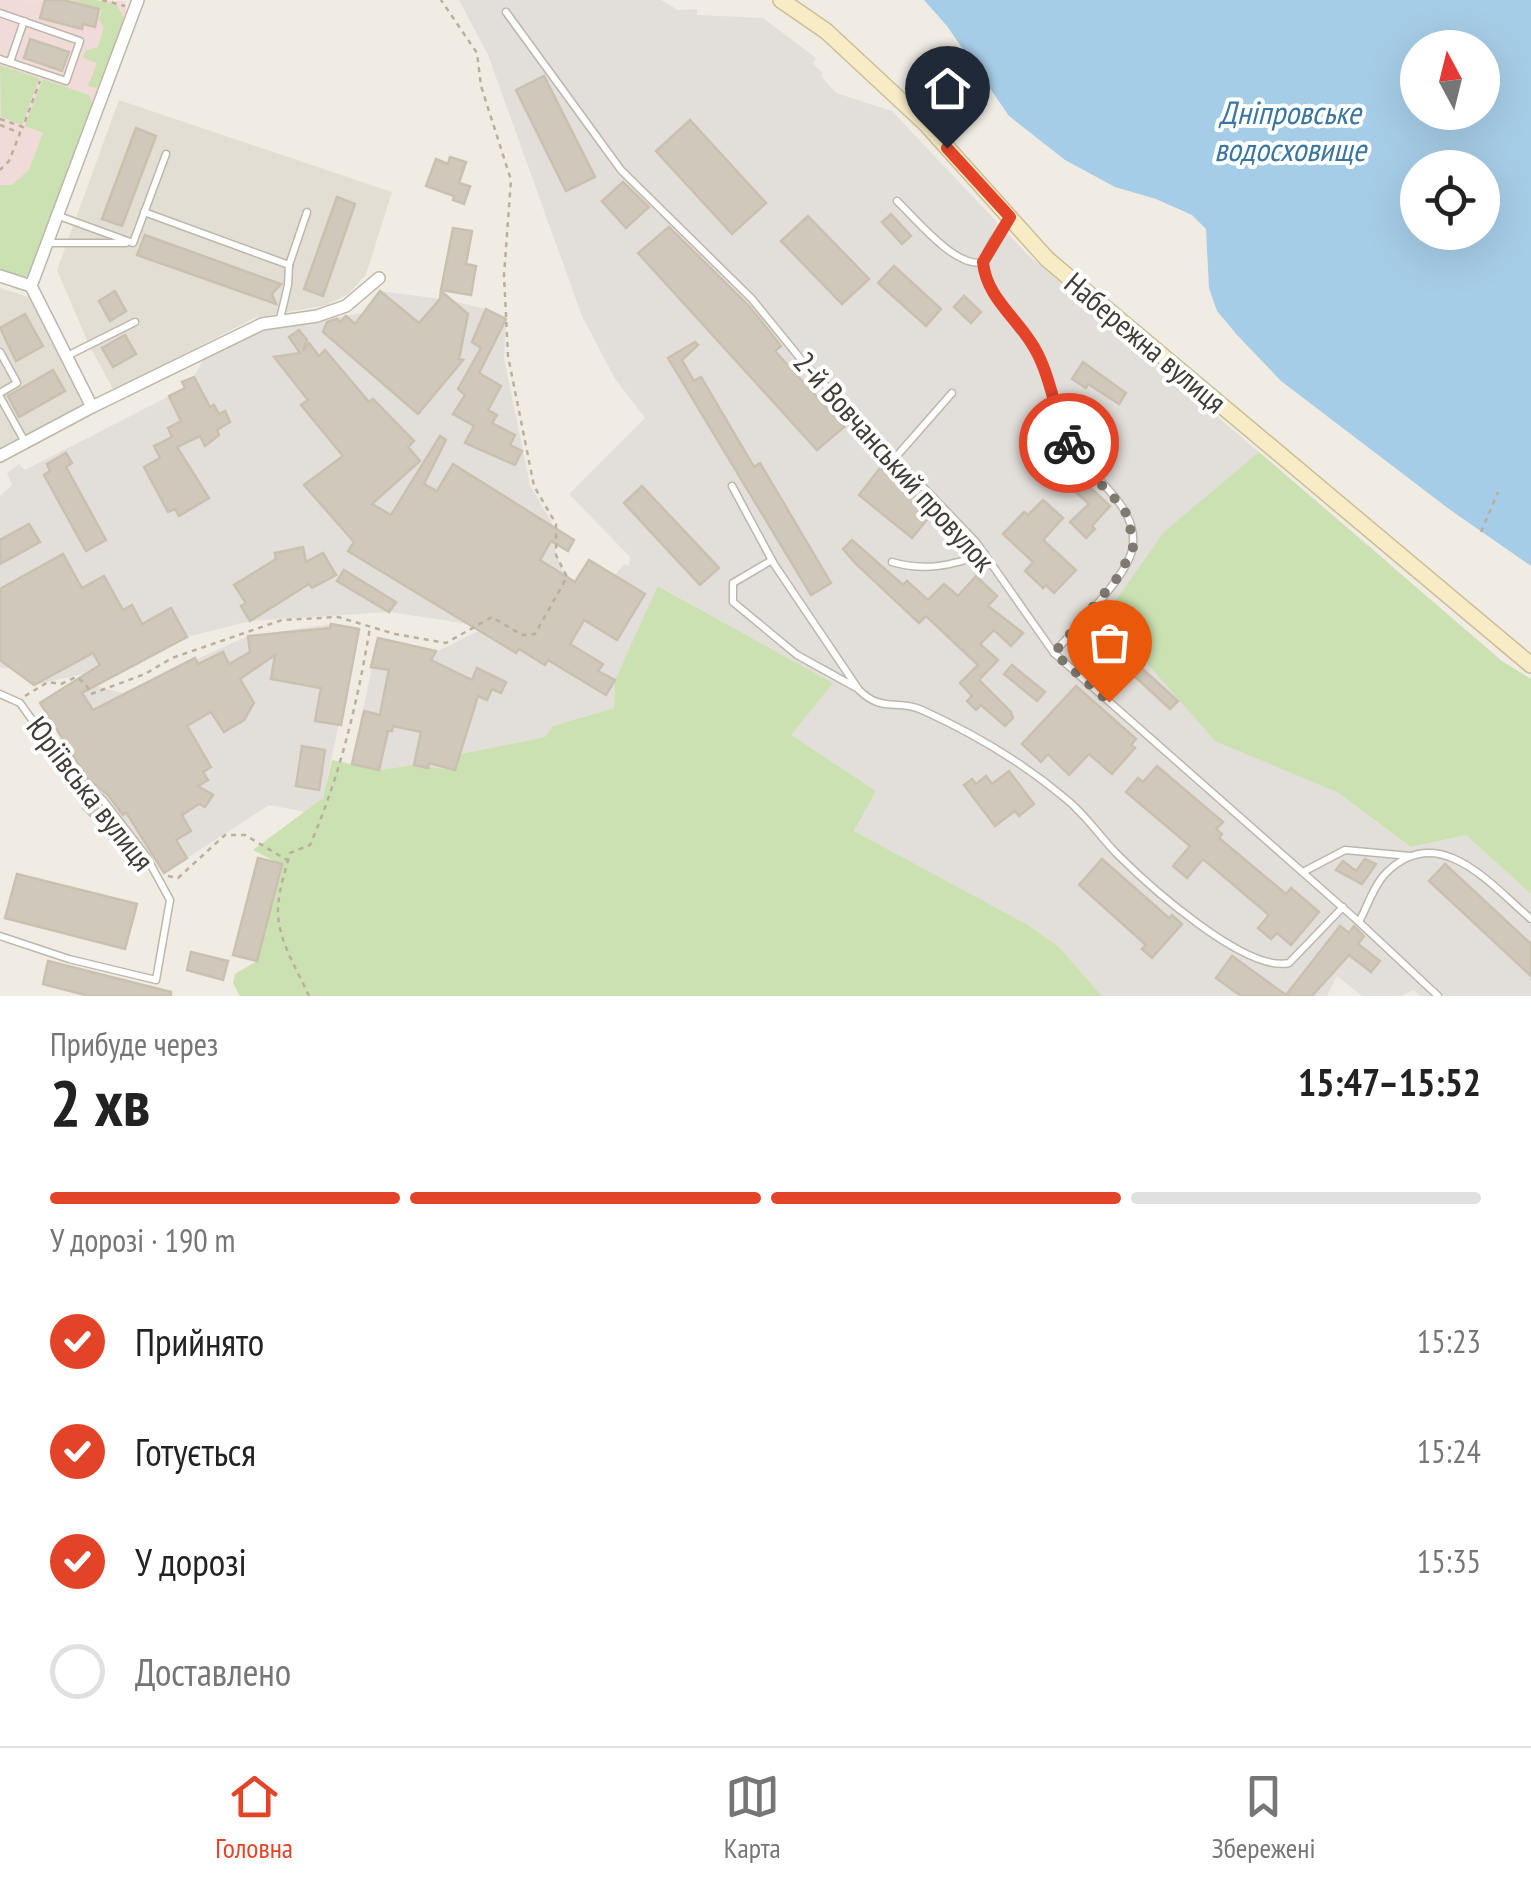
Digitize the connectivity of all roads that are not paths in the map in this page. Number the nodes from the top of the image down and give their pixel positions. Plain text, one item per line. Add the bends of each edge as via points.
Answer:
1 (781, 0) edge
2 (137, 4) edge
3 (506, 12) dead end
4 (0, 13) edge
5 (24, 21) junction
6 (0, 58) edge
7 (10, 62) junction
8 (166, 154) dead end
9 (897, 202) dead end
10 (144, 212) junction
11 (307, 212) dead end
12 (58, 215) junction
13 (1010, 217) junction
14 (47, 243) junction
15 (133, 243) junction
16 (983, 262) junction
17 (289, 265) junction
18 (0, 276) edge
19 (379, 278) dead end
20 (31, 286) junction
21 (280, 318) junction
22 (135, 322) dead end
23 (0, 352) edge
24 (66, 356) junction
25 (0, 394) edge
26 (952, 394) dead end
27 (92, 407) junction
28 (24, 442) junction
29 (0, 456) edge
30 (895, 458) junction
31 (732, 486) dead end
32 (985, 554) junction
33 (772, 560) junction
34 (892, 562) dead end
35 (1054, 653) junction
36 (1531, 665) edge
37 (859, 690) junction
38 (0, 694) edge
39 (1411, 856) junction
40 (1303, 872) junction
41 (1342, 907) junction
42 (1531, 920) edge
43 (1359, 922) junction
44 (0, 936) edge
45 (1438, 996) edge

1 - 13 street, Набережна вулиця via 826,31 926,124
2 - 12 street
3 - 30 lane, 2-й Вовчанський провулок via 621,170 752,299
4 - 5 lane
5 - 7 lane
5 - 7 lane via 80,41 66,81
6 - 7 lane
8 - 10 lane
9 - 16 lane via 956,256
10 - 15 lane
10 - 17 lane
11 - 17 lane
12 - 14 street
12 - 15 lane
13 - 16 lane
13 - 36 street, Набережна вулиця via 1046,259
14 - 15 lane
14 - 20 street
16 - 35 lane via 997,301 1032,342 1066,440 1129,519 1133,548 1119,576
17 - 21 lane
18 - 20 street
19 - 21 street via 346,306
20 - 24 street
21 - 27 street
22 - 24 lane
23 - 25 lane via 17,383
24 - 27 street
25 - 28 lane
26 - 30 lane
27 - 28 street
28 - 29 street
30 - 32 lane, 2-й Вовчанський провулок
31 - 33 lane
32 - 34 lane via 932,568
32 - 35 lane, 2-й Вовчанський провулок
33 - 37 lane
33 - 37 lane via 733,584 733,602 797,656
35 - 40 lane, 2-й Вовчанський провулок
37 - 41 lane via 872,702 918,708 992,744 1068,800 1117,854 1202,928 1253,959 1289,964
38 - 44 lane, Юріївська вулиця via 20,703 71,774 103,800 170,900 156,980
39 - 40 lane via 1345,850
39 - 42 lane via 1438,852 1460,859
39 - 43 lane via 1384,874
40 - 41 lane, 2-й Вовчанський провулок
41 - 43 lane, 2-й Вовчанський провулок
43 - 45 lane, 2-й Вовчанський провулок

